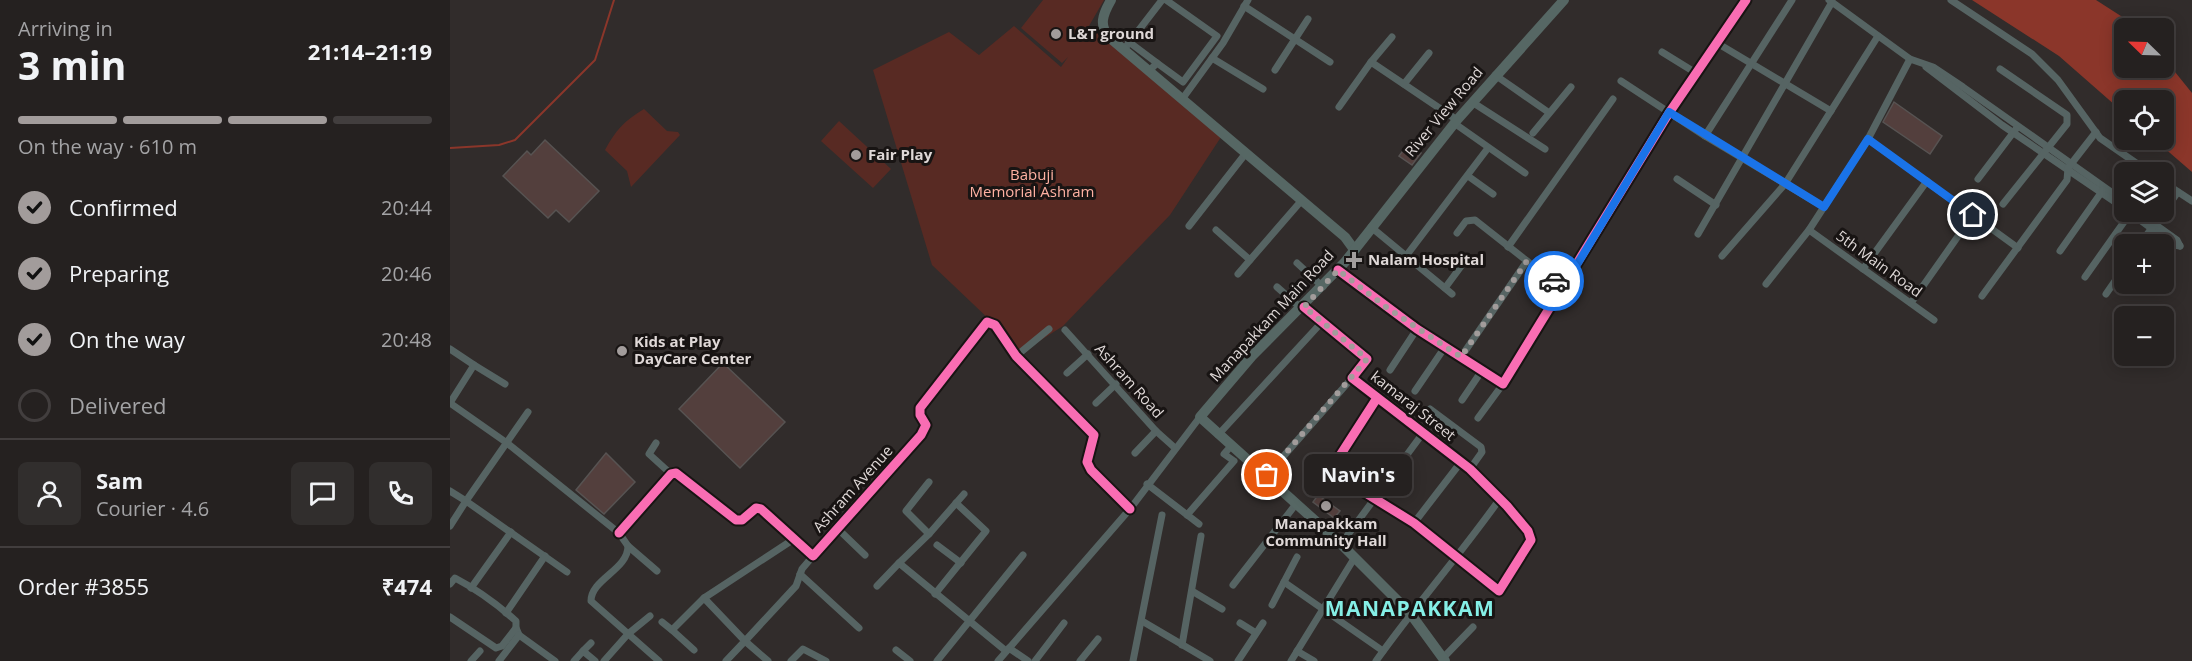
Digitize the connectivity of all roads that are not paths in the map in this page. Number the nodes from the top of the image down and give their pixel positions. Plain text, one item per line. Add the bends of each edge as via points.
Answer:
1 (1111, 0) edge
2 (1164, 0) edge
3 (1563, 0) edge
4 (1746, 0) edge
5 (1792, 0) edge
6 (1951, 0) edge
7 (1831, 1) edge
8 (1246, 3) edge
9 (1308, 19) dead end
10 (1878, 36) junction
11 (1392, 37) dead end
12 (1294, 39) junction
13 (1717, 43) junction
14 (1127, 45) junction
15 (1662, 52) dead end
16 (1429, 53) dead end
17 (1212, 58) junction
18 (1911, 59) junction
19 (1330, 62) dead end
20 (1371, 62) junction
21 (1751, 63) junction
22 (1154, 67) junction
23 (2000, 69) dead end
24 (1275, 70) dead end
25 (1696, 73) junction
26 (1495, 75) junction
27 (1621, 81) dead end
28 (1404, 84) junction
29 (1786, 84) junction
30 (1571, 87) dead end
31 (1263, 89) dead end
32 (1183, 98) junction
33 (1614, 99) dead end
34 (1472, 102) junction
35 (1340, 107) dead end
36 (1831, 111) junction
37 (1548, 112) junction
38 (1669, 112) junction
39 (1456, 121) junction
40 (2016, 129) junction
41 (2096, 132) junction
42 (1533, 133) dead end
43 (1705, 136) junction
44 (1868, 139) junction
45 (1488, 148) junction
46 (1545, 150) dead end
47 (2048, 150) junction
48 (1246, 153) junction
49 (1743, 159) junction
50 (2134, 162) edge
51 (2070, 165) junction
52 (1525, 173) dead end
53 (1468, 176) junction
54 (1677, 179) dead end
55 (1978, 179) dead end
56 (1927, 180) junction
57 (1785, 184) junction
58 (2174, 189) edge
59 (2104, 190) junction
60 (2178, 192) junction
61 (1493, 194) dead end
62 (2114, 196) edge
63 (2114, 198) edge
64 (1302, 200) junction
65 (2192, 201) edge
66 (2003, 204) dead end
67 (1716, 205) junction
68 (1824, 207) junction
69 (1973, 215) junction
70 (2123, 222) edge
71 (2147, 222) edge
72 (1189, 226) dead end
73 (2153, 226) junction
74 (1371, 227) junction
75 (1216, 230) dead end
76 (1809, 230) junction
77 (1457, 233) dead end
78 (1698, 234) dead end
79 (2147, 234) edge
80 (1508, 247) junction
81 (2018, 248) junction
82 (1353, 249) junction
83 (2060, 252) dead end
84 (1406, 256) junction
85 (1722, 256) dead end
86 (1250, 260) junction
87 (1527, 261) junction
88 (1297, 263) dead end
89 (1462, 265) dead end
90 (1863, 269) junction
91 (1338, 270) junction
92 (1238, 274) dead end
93 (2085, 277) dead end
94 (2114, 282) edge
95 (1766, 284) dead end
96 (1277, 287) dead end
97 (1323, 287) junction
98 (1444, 288) junction
99 (1563, 288) junction
100 (1452, 294) dead end
101 (2106, 294) dead end
102 (1982, 296) dead end
103 (1911, 303) junction
104 (1303, 308) junction
105 (1934, 320) dead end
106 (1322, 322) junction
107 (1049, 329) dead end
108 (1417, 329) junction
109 (1065, 330) dead end
110 (1445, 347) junction
111 (450, 349) edge
112 (1088, 354) junction
113 (1016, 356) junction
114 (1461, 357) junction
115 (474, 365) junction
116 (1483, 369) junction
117 (1390, 370) dead end
118 (1067, 373) dead end
119 (1352, 378) junction
120 (505, 384) dead end
121 (1116, 384) junction
122 (1503, 384) junction
123 (1415, 391) dead end
124 (1377, 398) junction
125 (1462, 400) dead end
126 (450, 403) edge
127 (1096, 403) dead end
128 (1430, 409) dead end
129 (528, 412) dead end
130 (1200, 417) junction
131 (1478, 418) dead end
132 (1156, 431) junction
133 (1423, 433) junction
134 (1218, 435) junction
135 (507, 443) junction
136 (657, 443) dead end
137 (1232, 446) junction
138 (1175, 448) junction
139 (1134, 453) dead end
140 (1461, 462) junction
141 (1470, 469) junction
142 (671, 474) junction
143 (1267, 475) junction
144 (929, 482) dead end
145 (1147, 484) junction
146 (450, 491) edge
147 (964, 494) dead end
148 (1373, 499) junction
149 (1499, 500) junction
150 (466, 501) junction
151 (956, 503) junction
152 (1296, 504) junction
153 (1130, 509) junction
154 (1162, 515) dead end
155 (1187, 515) junction
156 (1414, 523) junction
157 (1199, 524) dead end
158 (450, 526) edge
159 (838, 529) junction
160 (510, 532) junction
161 (619, 533) junction
162 (929, 534) junction
163 (1201, 536) dead end
164 (794, 539) junction
165 (1341, 544) junction
166 (937, 545) dead end
167 (628, 546) junction
168 (865, 555) dead end
169 (1023, 555) dead end
170 (546, 556) junction
171 (813, 556) junction
172 (1297, 557) dead end
173 (1354, 557) junction
174 (1457, 558) junction
175 (899, 563) junction
176 (961, 563) junction
177 (657, 571) dead end
178 (567, 572) dead end
179 (800, 574) junction
180 (1284, 582) junction
181 (450, 584) edge
182 (1233, 585) dead end
183 (877, 586) dead end
184 (471, 588) junction
185 (1192, 591) junction
186 (935, 594) junction
187 (704, 598) junction
188 (1272, 605) dead end
189 (1222, 609) dead end
190 (1323, 609) junction
191 (506, 613) junction
192 (1410, 613) junction
193 (650, 616) dead end
194 (450, 617) edge
195 (1142, 621) junction
196 (662, 622) dead end
197 (969, 622) junction
198 (1263, 622) dead end
199 (1065, 623) dead end
200 (1240, 623) dead end
201 (1473, 627) dead end
202 (859, 628) dead end
203 (672, 630) junction
204 (517, 632) junction
205 (1256, 633) junction
206 (628, 634) junction
207 (1098, 639) dead end
208 (745, 641) junction
209 (591, 643) dead end
210 (1182, 645) junction
211 (1008, 649) junction
212 (694, 650) dead end
213 (896, 650) dead end
214 (480, 651) dead end
215 (583, 651) junction
216 (1298, 651) junction
217 (1383, 651) junction
218 (501, 658) edge
219 (1444, 659) edge
220 (471, 661) edge
221 (512, 661) edge
222 (555, 661) edge
223 (574, 661) edge
224 (595, 661) edge
225 (604, 661) edge
226 (659, 661) edge
227 (726, 661) edge
228 (768, 661) edge
229 (791, 661) edge
230 (825, 661) edge
231 (910, 661) edge
232 (937, 661) edge
233 (998, 661) edge
234 (1028, 661) edge
235 (1035, 661) edge
236 (1080, 661) edge
237 (1133, 661) edge
238 (1210, 661) edge
239 (1238, 661) edge
240 (1291, 661) edge
241 (1314, 661) edge
242 (1376, 661) edge

1 - 14 main road, Manapakkam Main Road via 1104,14 1104,32
2 - 14 street
2 - 22 street via 1217,36 1183,82
3 - 26 main road, River View Road
4 - 13 street
5 - 21 street
6 - 41 street via 2032,54 2058,80
7 - 10 street
7 - 29 street
8 - 12 street
8 - 17 street
9 - 12 street
10 - 18 street
10 - 36 street
11 - 20 street
12 - 19 street
12 - 24 street
13 - 21 street
13 - 25 street
14 - 22 main road, Manapakkam Main Road
15 - 25 street
16 - 28 street
17 - 31 street
17 - 32 street
18 - 40 street via 1933,67
18 - 44 street
20 - 28 street
20 - 35 street
21 - 29 street
21 - 43 street
22 - 32 main road, Manapakkam Main Road
23 - 47 street via 2067,115 2067,124
25 - 38 street
26 - 34 main road, River View Road
26 - 37 street
27 - 38 street
28 - 39 street
29 - 36 street
29 - 49 street
30 - 37 street
32 - 48 main road, Manapakkam Main Road
33 - 80 street
34 - 39 main road, River View Road
34 - 46 street
36 - 57 street
37 - 42 street
38 - 43 street
38 - 99 street
39 - 45 street
39 - 74 main road, River View Road
40 - 47 street
40 - 55 street
41 - 50 street
41 - 51 street
43 - 49 street
44 - 56 street
44 - 68 street
45 - 52 street
45 - 53 street
47 - 51 street
47 - 66 street
48 - 64 main road, Manapakkam Main Road
48 - 72 street
49 - 57 street
49 - 67 street
51 - 59 street
51 - 81 street via 2067,180
53 - 61 street
53 - 84 street
54 - 67 street
56 - 69 street
56 - 90 street
57 - 68 street
57 - 85 street
58 - 60 street
59 - 62 street
59 - 63 street
59 - 83 street
60 - 65 street
60 - 73 street
64 - 82 main road, Manapakkam Main Road via 1345,237
64 - 86 street
67 - 78 street
68 - 76 street
69 - 81 street
69 - 103 street
70 - 93 street
71 - 73 street
73 - 79 street
74 - 82 main road, River View Road
74 - 84 street
75 - 86 street
76 - 90 street, 5th Main Road
76 - 95 street
77 - 80 street via 1466,221 1475,220
80 - 87 street
81 - 102 street
82 - 91 main road, Manapakkam Main Road
84 - 98 street
86 - 92 street
87 - 99 street
87 - 114 street
88 - 97 street
89 - 98 street
90 - 103 street, 5th Main Road
91 - 97 main road, Manapakkam Main Road
91 - 108 street
94 - 101 street
96 - 104 street, kamaraj Street
97 - 104 main road, Manapakkam Main Road
98 - 100 street
99 - 122 street
103 - 105 street, 5th Main Road
104 - 106 street, kamaraj Street
104 - 130 main road, Manapakkam Main Road via 1252,356
106 - 119 street, kamaraj Street via 1367,359
106 - 134 street
107 - 113 street
108 - 110 street
108 - 117 street
109 - 112 street, Ashram Road
110 - 114 street
110 - 123 street
111 - 115 street
112 - 118 street
112 - 121 street, Ashram Road
113 - 153 street via 1094,435 1087,462
113 - 159 street, Ashram Avenue via 992,322 987,322 920,408 926,425 921,435
114 - 116 street
115 - 120 street
115 - 126 street
116 - 122 street
116 - 125 street
119 - 124 street, kamaraj Street
119 - 143 street
121 - 127 street
121 - 132 street, Ashram Road
122 - 131 street
124 - 133 street, kamaraj Street
124 - 148 street via 1330,471
126 - 135 street
128 - 141 street via 1481,447 1482,452
129 - 135 street
130 - 134 main road
130 - 138 street
132 - 138 street, Ashram Road
132 - 139 street
133 - 140 street, kamaraj Street
133 - 148 street
134 - 137 main road
135 - 150 street
135 - 161 street
136 - 142 street, Ashram Avenue via 649,454
137 - 143 main road
137 - 155 street via 1224,454 1234,460
138 - 145 street
140 - 141 street, kamaraj Street
140 - 156 street
141 - 149 street, kamaraj Street
142 - 161 street
142 - 164 street, Ashram Avenue via 680,475 736,520 761,509
143 - 152 main road
144 - 162 street via 906,511
145 - 153 street
145 - 155 street
146 - 150 street
147 - 151 street
148 - 156 street
148 - 165 street
149 - 174 street
149 - 174 street, kamaraj Street via 1528,531 1531,540 1499,591
150 - 158 street
150 - 160 street
151 - 162 street
151 - 176 street via 986,531
152 - 165 main road
152 - 182 street
153 - 211 street
154 - 195 street
155 - 157 street
156 - 174 street
159 - 168 street
159 - 171 street, Ashram Avenue
160 - 170 street
160 - 184 street
161 - 167 street
162 - 175 street
163 - 185 street
164 - 171 street, Ashram Avenue
164 - 187 street
165 - 173 main road
166 - 176 street
167 - 177 street
167 - 206 street via 627,556 591,597 594,605
169 - 197 street
170 - 178 street
170 - 191 street
171 - 179 street
172 - 180 street
173 - 190 street
173 - 192 main road
174 - 192 street
175 - 183 street
175 - 186 street
176 - 186 street
179 - 202 street
179 - 208 street via 796,586
180 - 188 street
180 - 190 street
181 - 184 street via 455,578
184 - 191 street
185 - 189 street
185 - 210 street
186 - 197 street
187 - 203 street
187 - 208 street
190 - 216 street
190 - 217 street
191 - 204 street via 516,621
192 - 217 street
192 - 219 main road
193 - 206 street
194 - 204 street via 496,648
195 - 210 street
195 - 237 street
196 - 203 street
197 - 211 street
197 - 232 street
198 - 205 street
199 - 235 street
200 - 205 street
201 - 219 street
203 - 212 street
204 - 218 street
204 - 222 street
205 - 239 street
206 - 225 street
206 - 226 street
207 - 236 street
208 - 227 street
208 - 228 street
209 - 215 street
210 - 238 street
211 - 233 street
211 - 234 street
213 - 231 street
214 - 220 street
215 - 223 street
215 - 224 street
216 - 240 street
216 - 241 street
217 - 242 street
218 - 221 street
229 - 230 street via 803,649

